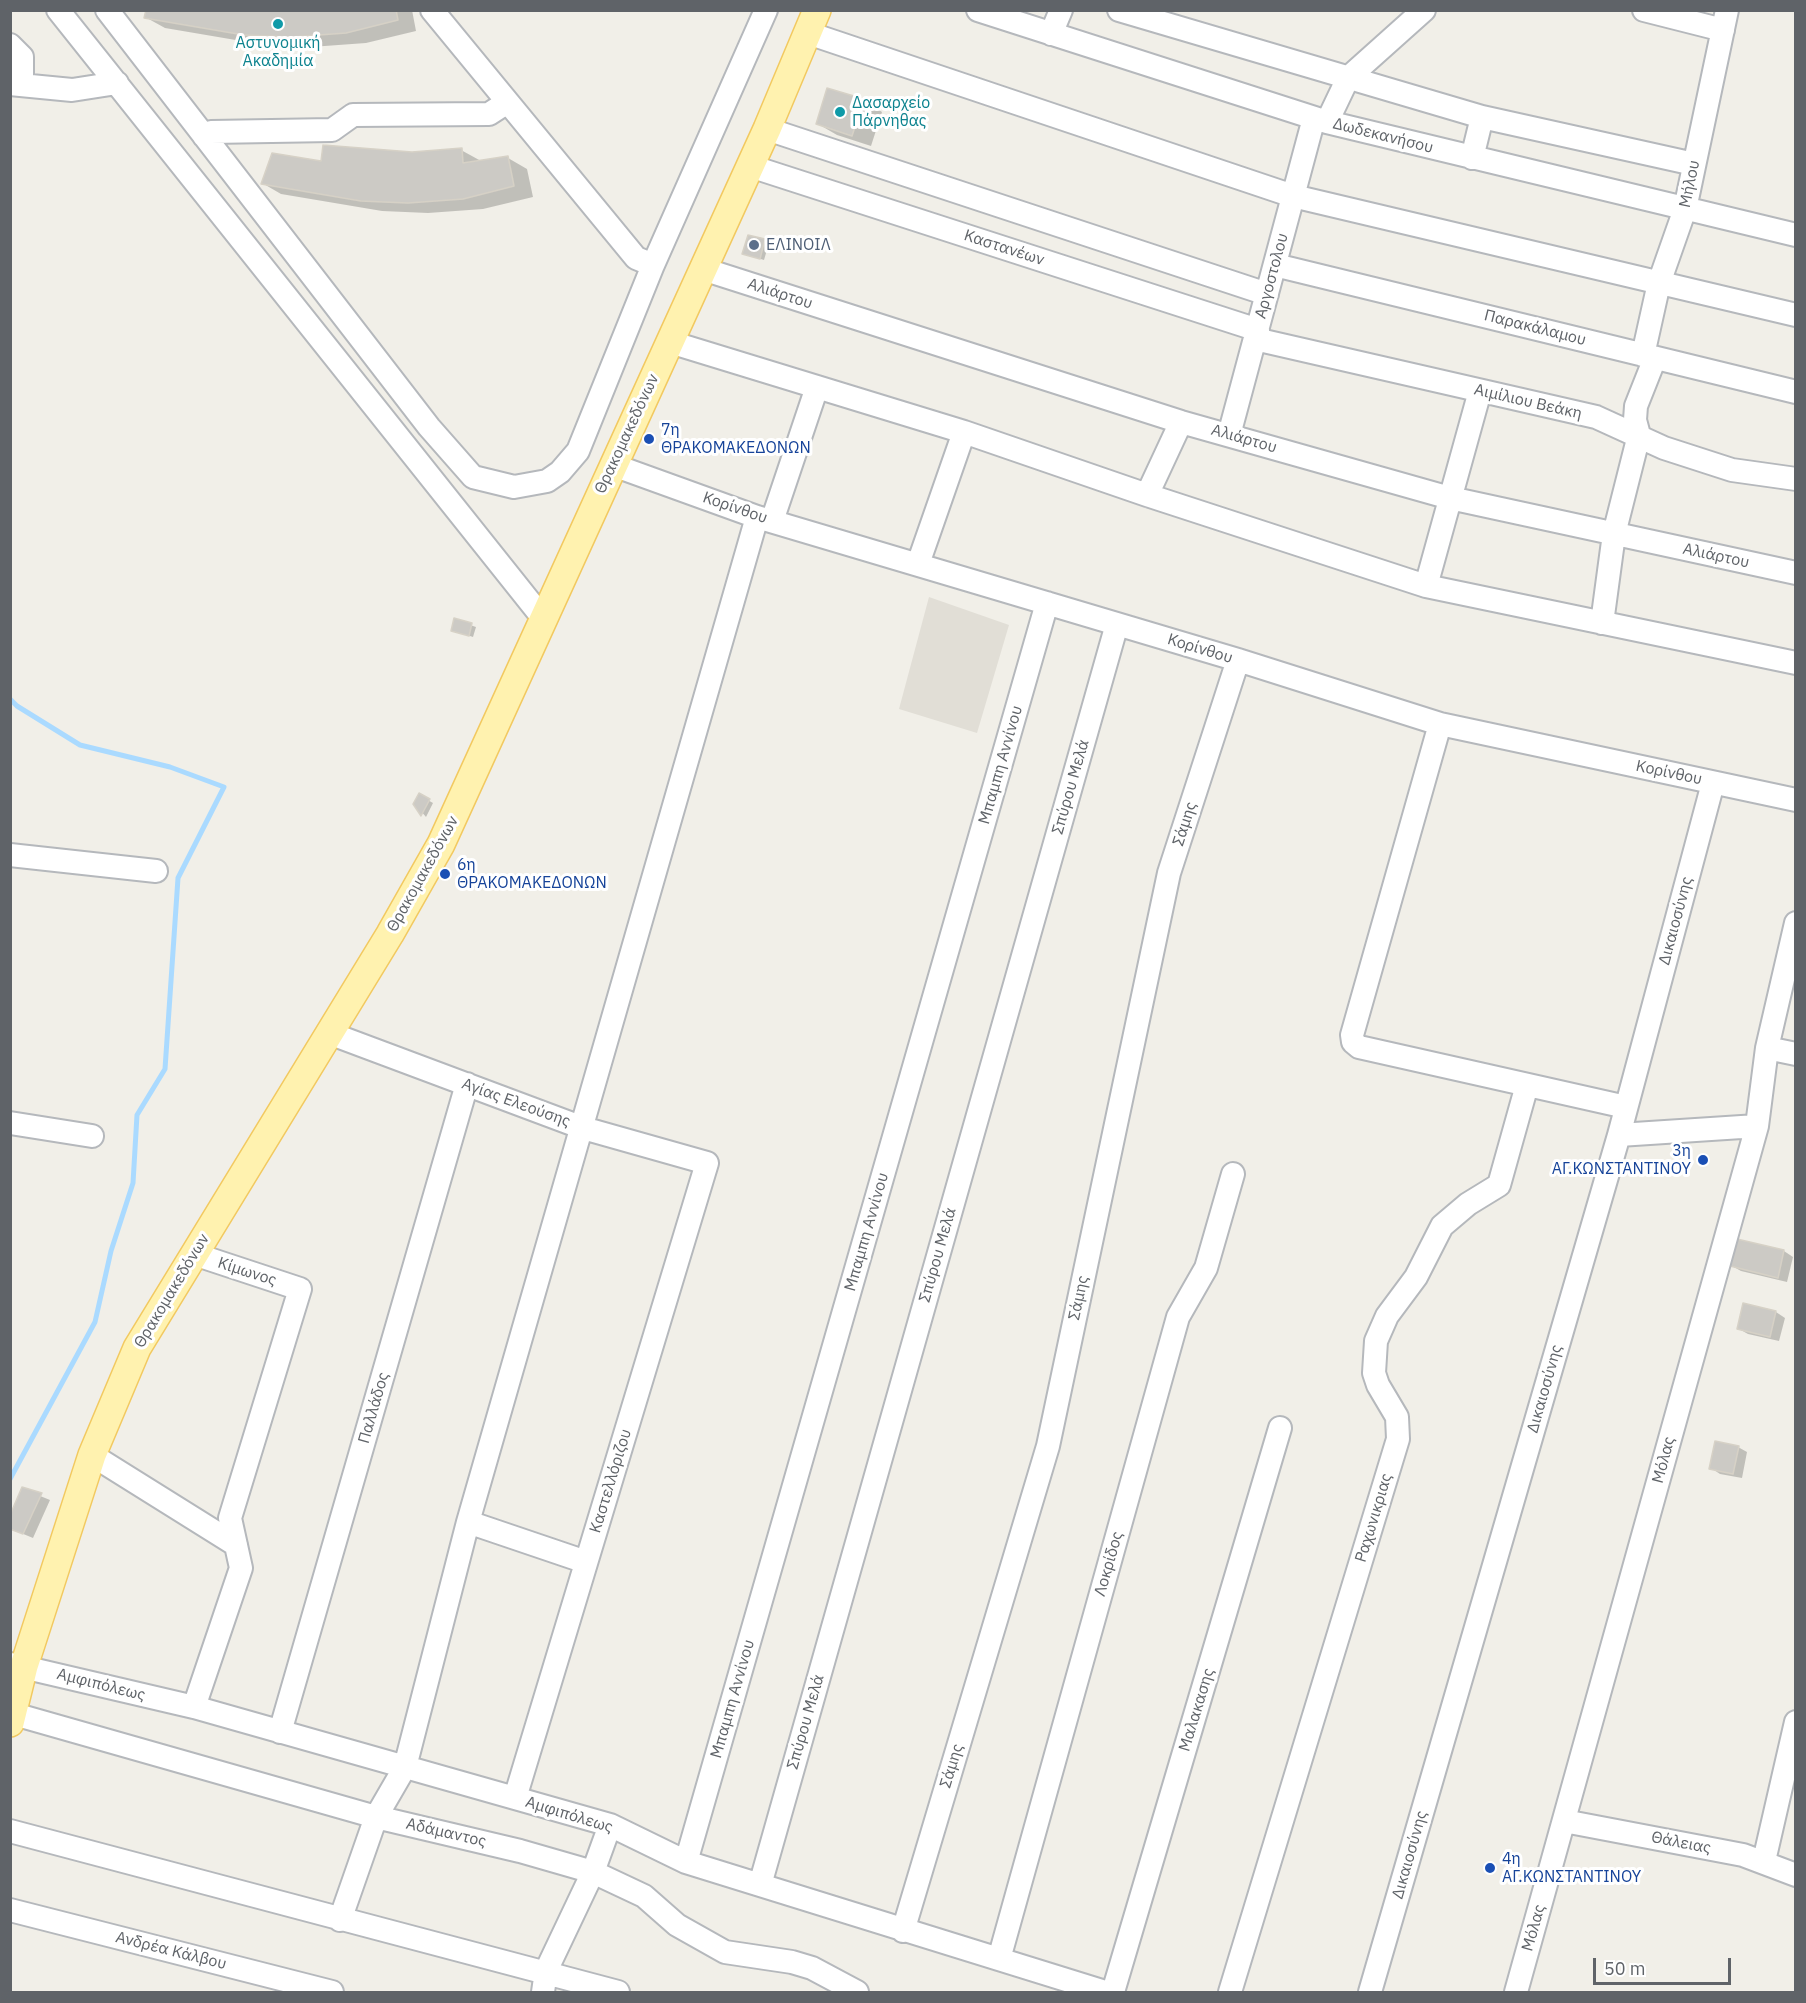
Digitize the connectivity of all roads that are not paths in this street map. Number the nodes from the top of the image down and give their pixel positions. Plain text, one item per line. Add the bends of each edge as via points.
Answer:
1 (58, 10) edge
2 (107, 10) edge
3 (432, 10) edge
4 (766, 10) edge
5 (978, 10) edge
6 (1061, 10) edge
7 (1119, 10) edge
8 (1424, 10) edge
9 (1644, 10) edge
10 (1725, 20) edge
11 (812, 22) edge
12 (1051, 34) junction
13 (10, 45) edge
14 (1348, 78) junction
15 (117, 82) junction
16 (16, 84) edge
17 (506, 103) junction
18 (1482, 117) junction
19 (1320, 120) junction
20 (767, 129) junction
21 (204, 136) junction
22 (1472, 158) junction
23 (1694, 164) junction
24 (750, 166) junction
25 (1293, 196) junction
26 (1685, 209) junction
27 (1796, 235) edge
28 (653, 265) junction
29 (1275, 265) junction
30 (703, 269) junction
31 (1659, 282) junction
32 (1268, 294) junction
33 (1796, 315) edge
34 (1256, 334) junction
35 (670, 342) junction
36 (1649, 356) junction
37 (817, 387) junction
38 (1480, 391) junction
39 (1796, 392) edge
40 (1181, 422) junction
41 (964, 432) junction
42 (1229, 435) junction
43 (1640, 435) junction
44 (613, 465) junction
45 (1796, 479) edge
46 (1147, 495) junction
47 (1450, 498) junction
48 (765, 519) junction
49 (1614, 534) junction
50 (918, 564) junction
51 (1796, 573) edge
52 (1426, 586) junction
53 (1047, 603) junction
54 (542, 618) junction
55 (1602, 623) junction
56 (1117, 624) junction
57 (1238, 660) junction
58 (1796, 663) edge
59 (1440, 724) junction
60 (1713, 783) junction
61 (1796, 800) edge
62 (10, 855) edge
63 (156, 871) dead end
64 (1796, 923) edge
65 (329, 1033) junction
66 (1767, 1048) junction
67 (1796, 1054) edge
68 (467, 1084) junction
69 (1527, 1085) junction
70 (1626, 1107) junction
71 (10, 1123) edge
72 (1757, 1126) junction
73 (583, 1128) junction
74 (1619, 1135) junction
75 (92, 1136) dead end
76 (706, 1163) joint
77 (1233, 1174) dead end
78 (194, 1254) junction
79 (1281, 1428) dead end
80 (92, 1455) junction
81 (468, 1522) junction
82 (236, 1545) junction
83 (586, 1562) junction
84 (17, 1665) edge
85 (194, 1707) junction
86 (12, 1719) edge
87 (1796, 1722) edge
88 (280, 1732) junction
89 (405, 1767) junction
90 (515, 1798) junction
91 (375, 1817) junction
92 (1564, 1821) junction
93 (610, 1825) junction
94 (10, 1831) edge
95 (1764, 1861) junction
96 (686, 1862) junction
97 (593, 1872) junction
98 (1796, 1875) edge
99 (760, 1885) junction
100 (10, 1910) edge
101 (340, 1920) junction
102 (903, 1931) junction
103 (999, 1959) junction
104 (544, 1982) edge
105 (332, 1992) edge
106 (618, 1992) edge
107 (857, 1992) edge
108 (1105, 1992) edge
109 (1113, 1992) edge
110 (1230, 1992) edge
111 (1370, 1992) edge
112 (1516, 1992) edge

1 - 15 street
2 - 21 street
3 - 17 street
4 - 28 street
5 - 12 street, Δωδεκανήσου
6 - 12 street
7 - 14 street
8 - 14 street
9 - 10 street
10 - 23 street, Μήλου
11 - 20 main road, Θρακομακεδόνων
11 - 25 street
12 - 19 street, Δωδεκανήσου
13 - 16 street via 22,57
14 - 18 street
14 - 19 street, Αργοστολου
15 - 16 street via 72,90
15 - 54 street
17 - 21 street via 489,114 353,115 332,130 211,132
17 - 28 street via 636,258
18 - 22 street
18 - 23 street
19 - 22 street, Δωδεκανήσου
19 - 25 street, Αργοστολου
20 - 24 main road, Θρακομακεδόνων
20 - 32 street
21 - 28 street via 429,427 473,477 495,484 514,487 547,481 578,451
22 - 26 street, Δωδεκανήσου
23 - 26 street, Μήλου
24 - 30 main road, Θρακομακεδόνων
24 - 34 street, Καστανέων
25 - 29 street, Αργοστολου
25 - 31 street
26 - 27 street, Δωδεκανήσου
26 - 31 street, Μήλου
29 - 32 street, Αργοστολου
29 - 36 street, Παρακάλαμου
30 - 35 main road, Θρακομακεδόνων
30 - 40 street, Αλιάρτου
31 - 33 street
31 - 36 street, Μήλου
32 - 34 street, Αργοστολου
34 - 38 street, Αιμίλιου Βεάκη
34 - 42 street, Αργοστολου
35 - 37 street
35 - 44 main road, Θρακομακεδόνων
36 - 39 street, Παρακάλαμου
36 - 43 street, Μήλου via 1636,406
37 - 41 street
37 - 48 street
38 - 43 street, Αιμίλιου Βεάκη via 1596,417
38 - 47 street
40 - 42 street, Αλιάρτου
40 - 46 street
41 - 46 street
41 - 50 street
42 - 47 street, Αλιάρτου
43 - 45 street, Αιμίλιου Βεάκη via 1664,448 1732,470
43 - 49 street, Μήλου
44 - 48 street, Κορίνθου
44 - 54 main road, Θρακομακεδόνων
46 - 52 street
47 - 49 street, Αλιάρτου
47 - 52 street
48 - 50 street, Κορίνθου
48 - 73 street
49 - 51 street, Αλιάρτου
49 - 55 street, Μήλου
50 - 53 street, Κορίνθου
52 - 55 street
53 - 56 street, Κορίνθου
53 - 96 street, Μπαμπη Αννίνου
54 - 65 main road, Θρακομακεδόνων via 441,844
55 - 58 street
56 - 57 street, Κορίνθου
56 - 99 street, Σπύρου Μελά
57 - 59 street, Κορίνθου
57 - 102 street, Σάμης via 1169,873 1048,1446
59 - 60 street, Κορίνθου
59 - 69 street via 1352,1038 1359,1047
60 - 61 street, Κορίνθου
60 - 70 street, Δικαιοσύνης
62 - 63 street
64 - 66 street, Μόλας
65 - 68 street, Αγίας Ελεούσης
65 - 78 main road, Θρακομακεδόνων
66 - 67 street
66 - 72 street, Μόλας
68 - 73 street, Αγίας Ελεούσης
68 - 88 street, Παλλάδος
69 - 70 street
69 - 110 street, Ραχωνικριας via 1499,1185 1468,1203 1442,1226 1376,1341 1374,1373 1397,1417 1398,1439
70 - 74 street, Δικαιοσύνης
71 - 75 street
72 - 74 street
72 - 92 street, Μόλας
73 - 76 street, Αγίας Ελεούσης
73 - 81 street
74 - 111 street, Δικαιοσύνης
76 - 83 street, Καστελλόριζου
77 - 103 street, Λοκρίδος via 1206,1268 1178,1317
78 - 80 main road, Θρακομακεδόνων via 137,1348
78 - 82 street, Κίμωνος via 300,1289 230,1518
79 - 109 street, Μαλακασης
80 - 82 street
80 - 84 main road, Θρακομακεδόνων
81 - 83 street
81 - 89 street
82 - 85 street via 241,1568
83 - 90 street, Καστελλόριζου
84 - 85 street, Αμφιπόλεως
84 - 86 main road, Θρακομακεδόνων
85 - 88 street, Αμφιπόλεως
86 - 91 street, Αδάμαντος
87 - 95 street
88 - 89 street, Αμφιπόλεως
89 - 90 street, Αμφιπόλεως
89 - 91 street
90 - 93 street, Αμφιπόλεως
91 - 97 street, Αδάμαντος
91 - 101 street
92 - 95 street, Θάλειας
92 - 112 street, Μόλας
93 - 96 street, Αμφιπόλεως
93 - 97 street
94 - 101 street
95 - 98 street, Θάλειας
96 - 99 street, Αμφιπόλεως
97 - 104 street
97 - 107 street, Αδάμαντος via 644,1896 677,1925 725,1952 812,1968
99 - 102 street, Αμφιπόλεως
100 - 105 street, Ανδρέα Κάλβου
101 - 104 street
102 - 103 street, Αμφιπόλεως
103 - 108 street, Αμφιπόλεως
104 - 106 street

